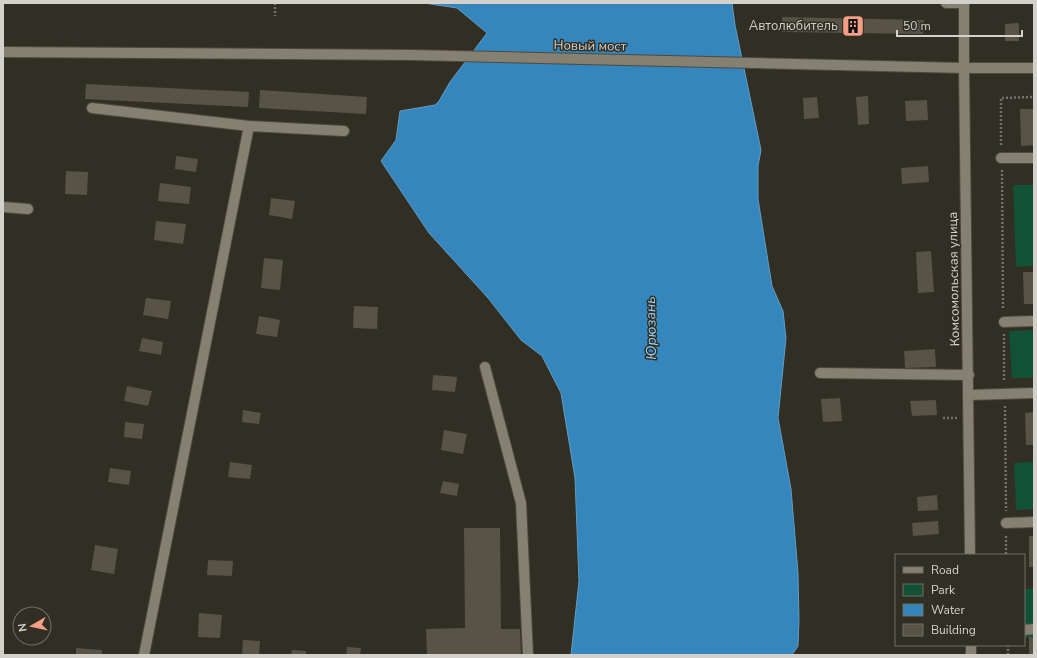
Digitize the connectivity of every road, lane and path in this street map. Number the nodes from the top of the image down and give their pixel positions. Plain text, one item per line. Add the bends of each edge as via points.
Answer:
1 (275, 3) edge
2 (946, 3) edge
3 (964, 3) edge
4 (275, 16) dead end
5 (3, 52) edge
6 (964, 68) junction
7 (1034, 68) edge
8 (92, 108) dead end
9 (248, 126) junction
10 (344, 131) dead end
11 (1001, 158) dead end
12 (1034, 158) edge
13 (3, 207) edge
14 (28, 210) dead end
15 (1034, 321) edge
16 (1004, 322) dead end
17 (485, 367) dead end
18 (820, 373) dead end
19 (969, 375) junction
20 (1034, 393) edge
21 (969, 395) junction
22 (1034, 522) edge
23 (1006, 523) dead end
24 (970, 554) edge
25 (144, 655) edge
26 (528, 655) edge

1 - 4 path
2 - 3 main road
3 - 6 main road, Комсомольская улица
5 - 6 main road, Новый мост via 412,55
6 - 7 main road, Новый мост
6 - 19 main road, Комсомольская улица
8 - 9 main road
9 - 10 main road
9 - 25 main road
11 - 12 main road
13 - 14 main road
15 - 16 main road
17 - 26 main road via 521,503
18 - 19 main road
19 - 21 main road, Комсомольская улица
20 - 21 main road
21 - 24 main road, Комсомольская улица
22 - 23 main road

